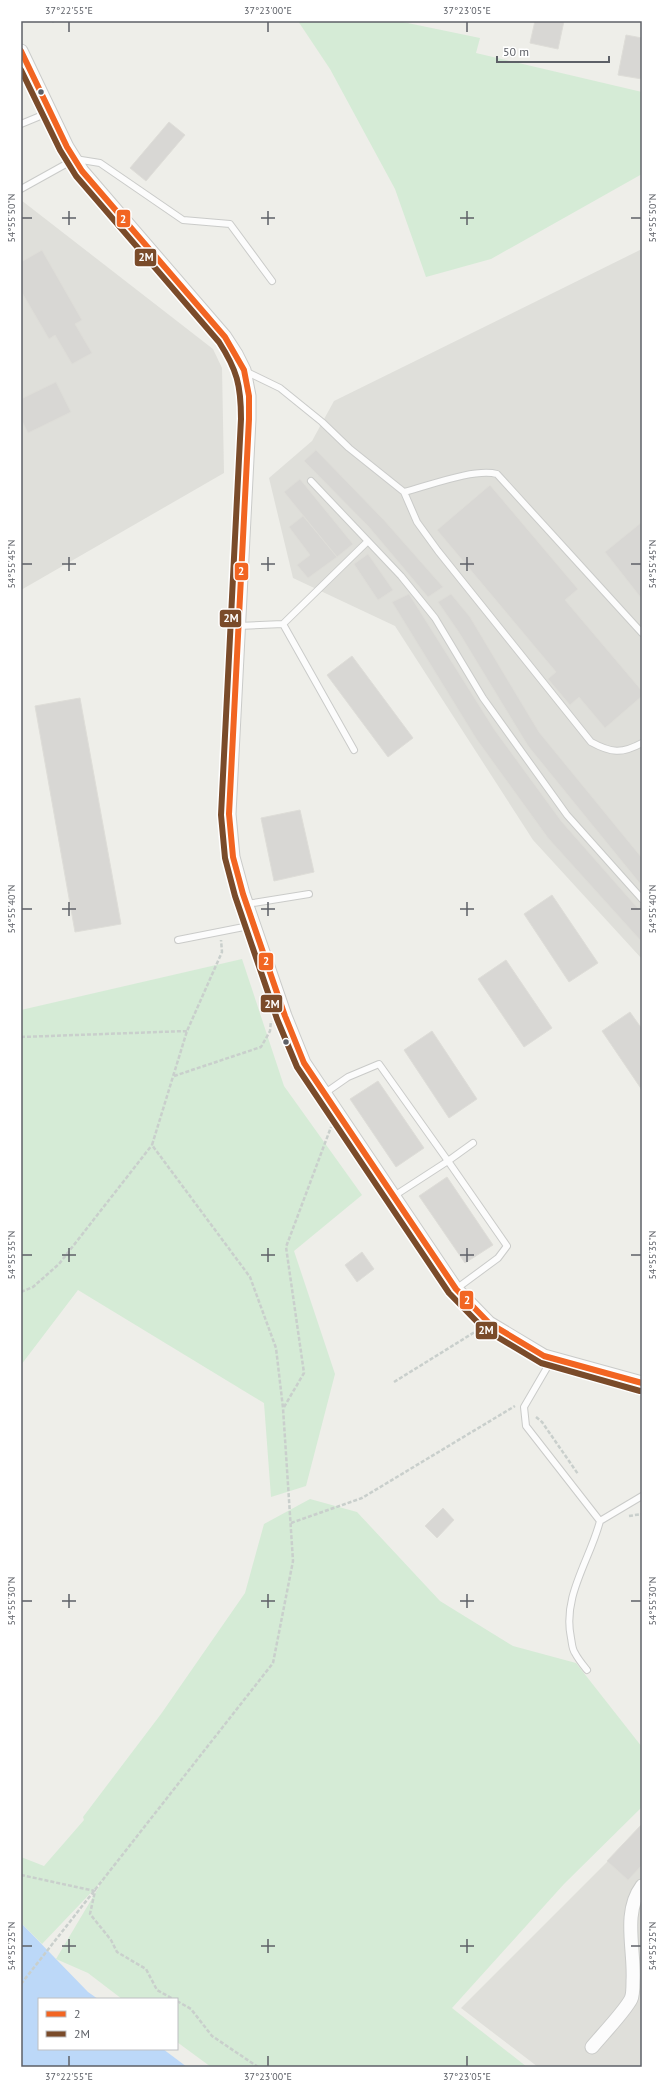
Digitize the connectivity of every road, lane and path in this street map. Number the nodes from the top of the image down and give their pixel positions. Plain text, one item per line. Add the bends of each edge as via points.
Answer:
1 (21, 50) edge
2 (50, 112) junction
3 (21, 124) edge
4 (75, 159) junction
5 (21, 189) edge
6 (272, 281) dead end
7 (244, 370) junction
8 (311, 481) dead end
9 (404, 492) junction
10 (368, 541) junction
11 (283, 624) junction
12 (238, 626) junction
13 (642, 633) edge
14 (642, 743) edge
15 (354, 750) dead end
16 (308, 894) dead end
17 (642, 899) edge
18 (247, 904) junction
19 (254, 925) junction
20 (221, 932) junction
21 (178, 940) dead end
22 (271, 1021) dead end
23 (187, 1031) junction
24 (21, 1036) edge
25 (174, 1076) junction
26 (325, 1093) junction
27 (337, 1111) junction
28 (473, 1143) dead end
29 (152, 1146) junction
30 (448, 1161) junction
31 (394, 1196) junction
32 (456, 1289) junction
33 (21, 1292) edge
34 (488, 1323) junction
35 (552, 1359) junction
36 (394, 1382) dead end
37 (642, 1383) edge
38 (524, 1407) junction
39 (283, 1408) junction
40 (580, 1476) dead end
41 (642, 1496) edge
42 (614, 1513) junction
43 (642, 1514) edge
44 (600, 1521) junction
45 (291, 1523) junction
46 (587, 1670) dead end
47 (21, 1875) edge
48 (642, 1886) edge
49 (95, 1891) junction
50 (21, 1984) edge
51 (171, 1998) edge
52 (178, 2002) edge
53 (592, 2047) dead end
54 (258, 2067) edge

1 - 2 street
2 - 3 lane
2 - 4 street
4 - 5 lane
4 - 6 lane via 100,163 183,220 230,224
4 - 7 street via 82,171 225,337
7 - 9 lane via 280,388
7 - 12 street via 249,396 249,419
8 - 10 lane
9 - 13 lane via 474,474 497,474
9 - 14 lane via 417,522 438,552 591,742 618,751 627,751
10 - 11 lane
10 - 17 lane via 435,618 483,698 567,815
11 - 12 lane
11 - 15 lane
12 - 18 street via 229,814 233,857
16 - 18 lane
18 - 19 street
19 - 20 lane
19 - 26 street via 304,1063
20 - 21 lane
20 - 23 path via 222,952
22 - 25 path via 270,1031 261,1047
23 - 24 path
23 - 25 path
25 - 29 path
26 - 27 street
26 - 30 lane via 348,1077 379,1064
27 - 31 street
27 - 39 path via 286,1247 304,1373
28 - 30 lane
29 - 33 path via 59,1264 33,1287
29 - 39 path via 250,1277 276,1348
30 - 31 lane
30 - 32 lane via 507,1246 498,1258
31 - 32 street
32 - 34 street
34 - 35 street
34 - 36 path
35 - 37 street
35 - 38 lane
38 - 40 path via 542,1422
38 - 44 lane via 526,1426
38 - 45 path via 516,1405 362,1498
39 - 45 path
41 - 42 lane
42 - 43 path via 631,1516
42 - 44 lane
44 - 46 lane via 596,1538 586,1557 569,1607 569,1628 574,1652
45 - 49 path via 293,1561 273,1663
47 - 49 path
48 - 53 street via 635,1895 632,1910 630,1931 634,1971 631,1999
49 - 50 path
49 - 51 path via 90,1914 111,1940 117,1952 146,1969 157,1990
52 - 54 path via 191,2009 212,2036

